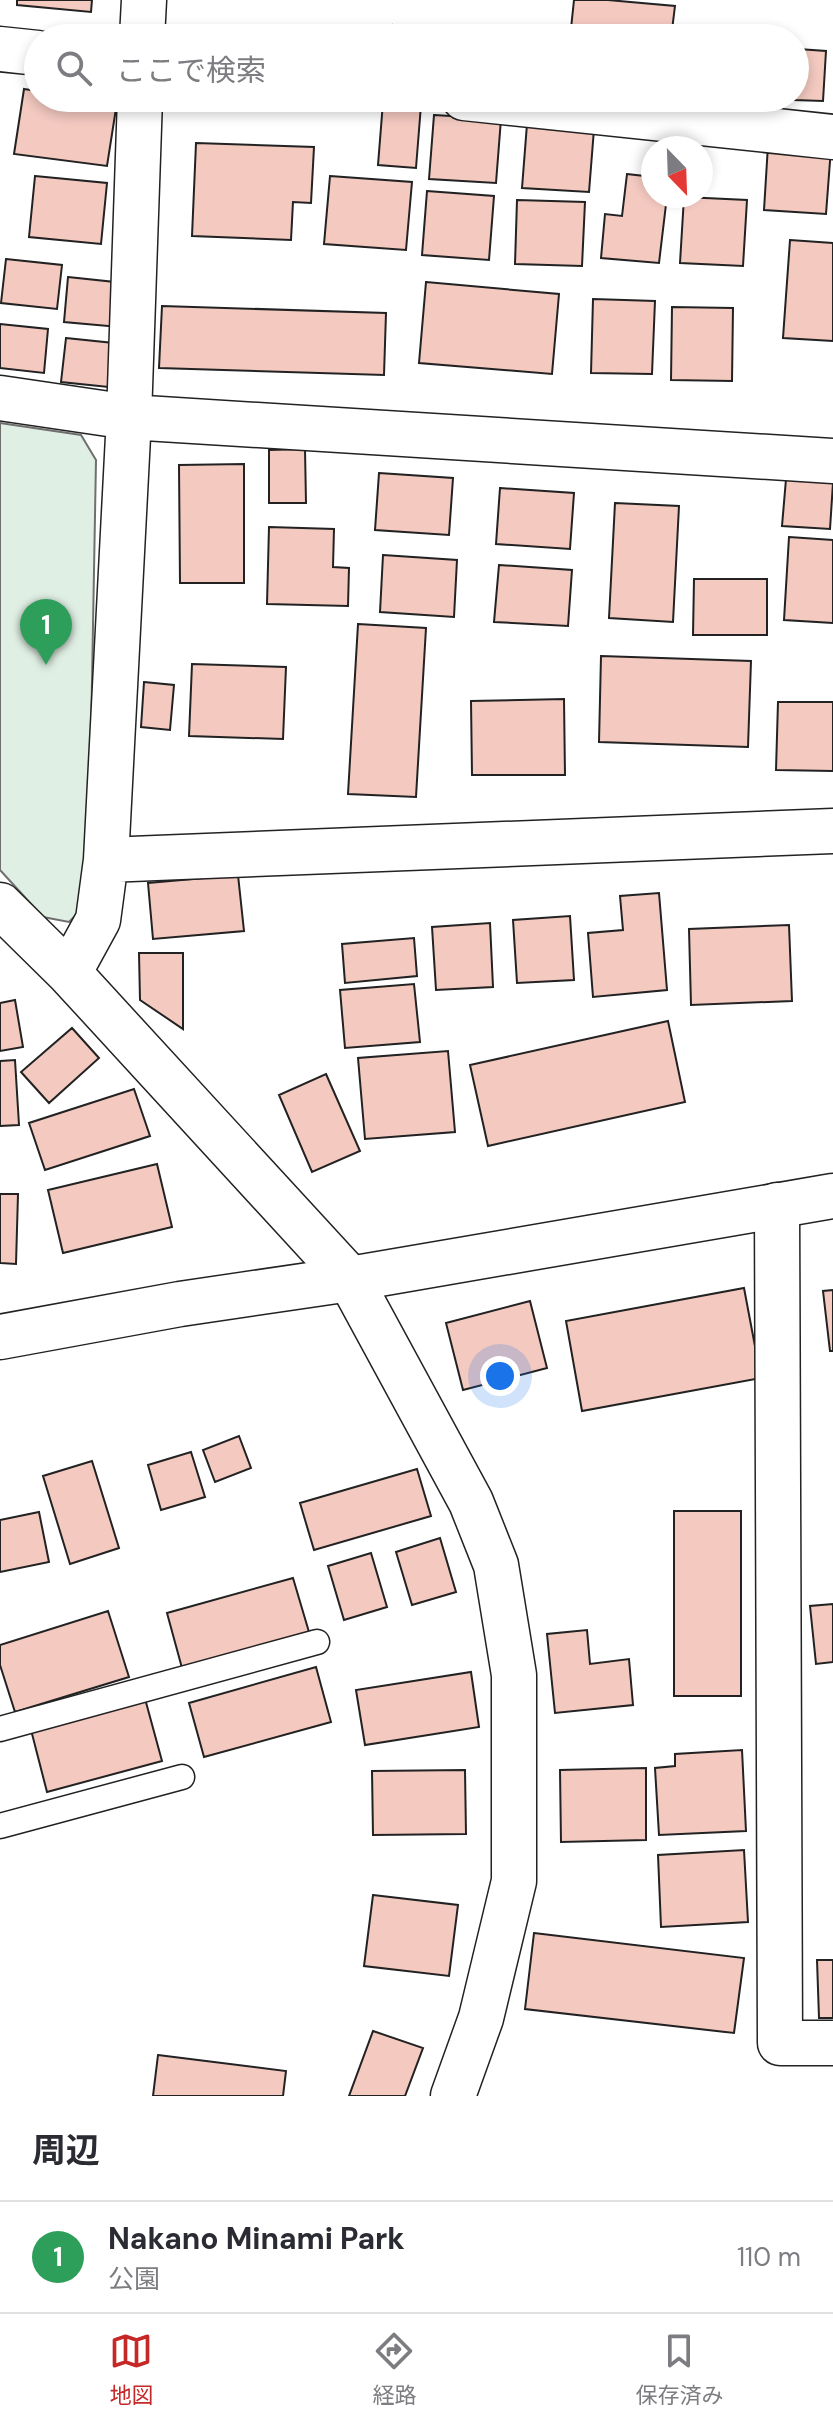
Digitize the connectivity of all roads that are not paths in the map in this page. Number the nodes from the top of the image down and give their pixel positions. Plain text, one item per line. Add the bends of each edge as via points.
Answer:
1 (144, 0) edge
2 (143, 24) edge
3 (0, 49) edge
4 (24, 52) edge
5 (140, 112) edge
6 (596, 112) edge
7 (833, 137) edge
8 (0, 398) edge
9 (129, 417) junction
10 (833, 461) edge
11 (833, 831) edge
12 (106, 860) junction
13 (0, 905) edge
14 (69, 973) junction
15 (833, 1196) edge
16 (777, 1205) junction
17 (350, 1279) junction
18 (0, 1337) edge
19 (317, 1642) dead end
20 (0, 1729) edge
21 (182, 1777) dead end
22 (0, 1826) edge
23 (833, 2043) edge
24 (453, 2096) edge

1 - 2 street
3 - 4 street
5 - 9 street
6 - 7 street
8 - 9 street
9 - 10 street
9 - 12 street
11 - 12 street
12 - 14 street via 98,920
13 - 14 street
14 - 17 street
15 - 16 street
16 - 17 street
16 - 23 street via 780,2043
17 - 18 street
17 - 24 street via 471,1502 496,1565 514,1675 514,1881 481,2018
19 - 20 lane
21 - 22 lane

